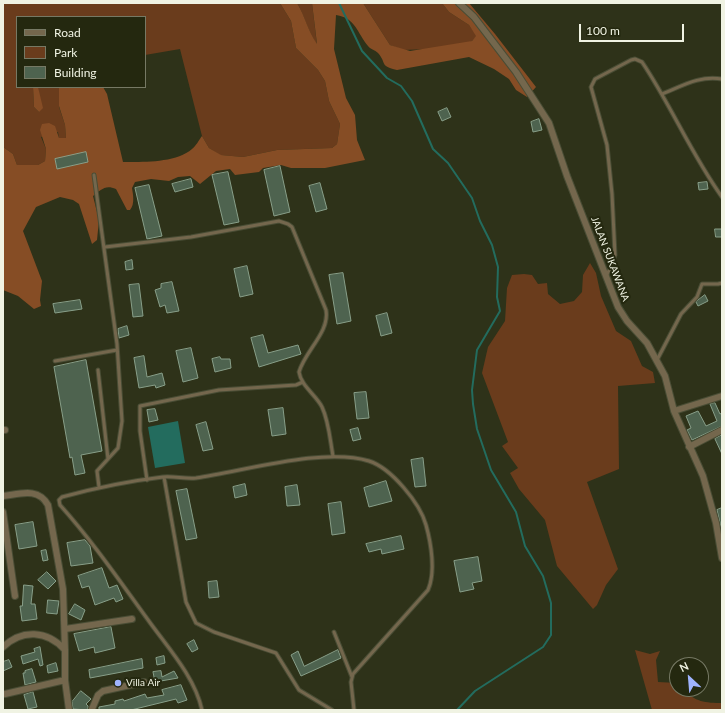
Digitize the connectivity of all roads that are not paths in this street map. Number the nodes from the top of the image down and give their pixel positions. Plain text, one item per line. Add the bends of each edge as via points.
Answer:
1 (459, 3) edge
2 (722, 79) edge
3 (662, 94) junction
4 (94, 175) dead end
5 (722, 197) edge
6 (105, 247) junction
7 (606, 276) junction
8 (722, 283) edge
9 (118, 350) junction
10 (657, 360) junction
11 (55, 362) dead end
12 (98, 370) dead end
13 (303, 382) junction
14 (722, 396) edge
15 (674, 411) junction
16 (722, 430) edge
17 (689, 447) junction
18 (333, 456) junction
19 (108, 459) junction
20 (164, 477) junction
21 (147, 480) junction
22 (99, 487) junction
23 (3, 496) edge
24 (3, 512) edge
25 (719, 522) edge
26 (722, 558) edge
27 (15, 596) dead end
28 (132, 619) dead end
29 (65, 629) junction
30 (334, 632) dead end
31 (3, 647) edge
32 (65, 650) junction
33 (352, 677) junction
34 (64, 680) junction
35 (144, 682) dead end
36 (5, 694) dead end
37 (92, 709) dead end
38 (69, 710) edge
39 (202, 710) edge
40 (332, 710) edge
41 (354, 710) edge

1 - 7 street, JALAN SUKAWANA via 474,17 546,116
2 - 3 lane via 706,78
3 - 5 lane
3 - 7 lane via 642,62 635,59 595,79 591,84 607,145 613,205 615,255
4 - 6 lane
6 - 9 lane
6 - 13 lane via 191,238 279,221 288,224 292,227 327,315 324,326 300,368
7 - 10 street, JALAN SUKAWANA via 620,312 647,343
8 - 10 lane via 705,283 700,286 697,297 681,314
9 - 11 lane
9 - 19 lane via 122,428 118,448
10 - 15 street, JALAN SUKAWANA via 666,376
12 - 19 lane
13 - 18 lane via 324,411
13 - 21 lane via 296,385 219,390 140,406 140,431
14 - 15 street
15 - 17 street, JALAN SUKAWANA
16 - 17 street
17 - 25 street, JALAN SUKAWANA via 703,476
18 - 20 lane via 196,478
18 - 33 lane via 351,457 377,464 400,485 426,522 432,571 428,590
19 - 22 lane via 97,471
20 - 21 lane
20 - 40 lane via 186,602 196,623 214,632 276,653 299,690
21 - 22 lane
22 - 39 lane via 62,496 59,500 60,505 109,564 180,665 194,687
23 - 29 street via 30,492 42,497 48,505 63,589
24 - 27 street
25 - 26 street, JALAN SUKAWANA
28 - 29 street
29 - 32 street
30 - 33 lane
31 - 32 street via 17,636 32,634 53,639
32 - 34 street
33 - 41 lane
34 - 36 street
34 - 38 street
35 - 37 street via 103,691 98,695

